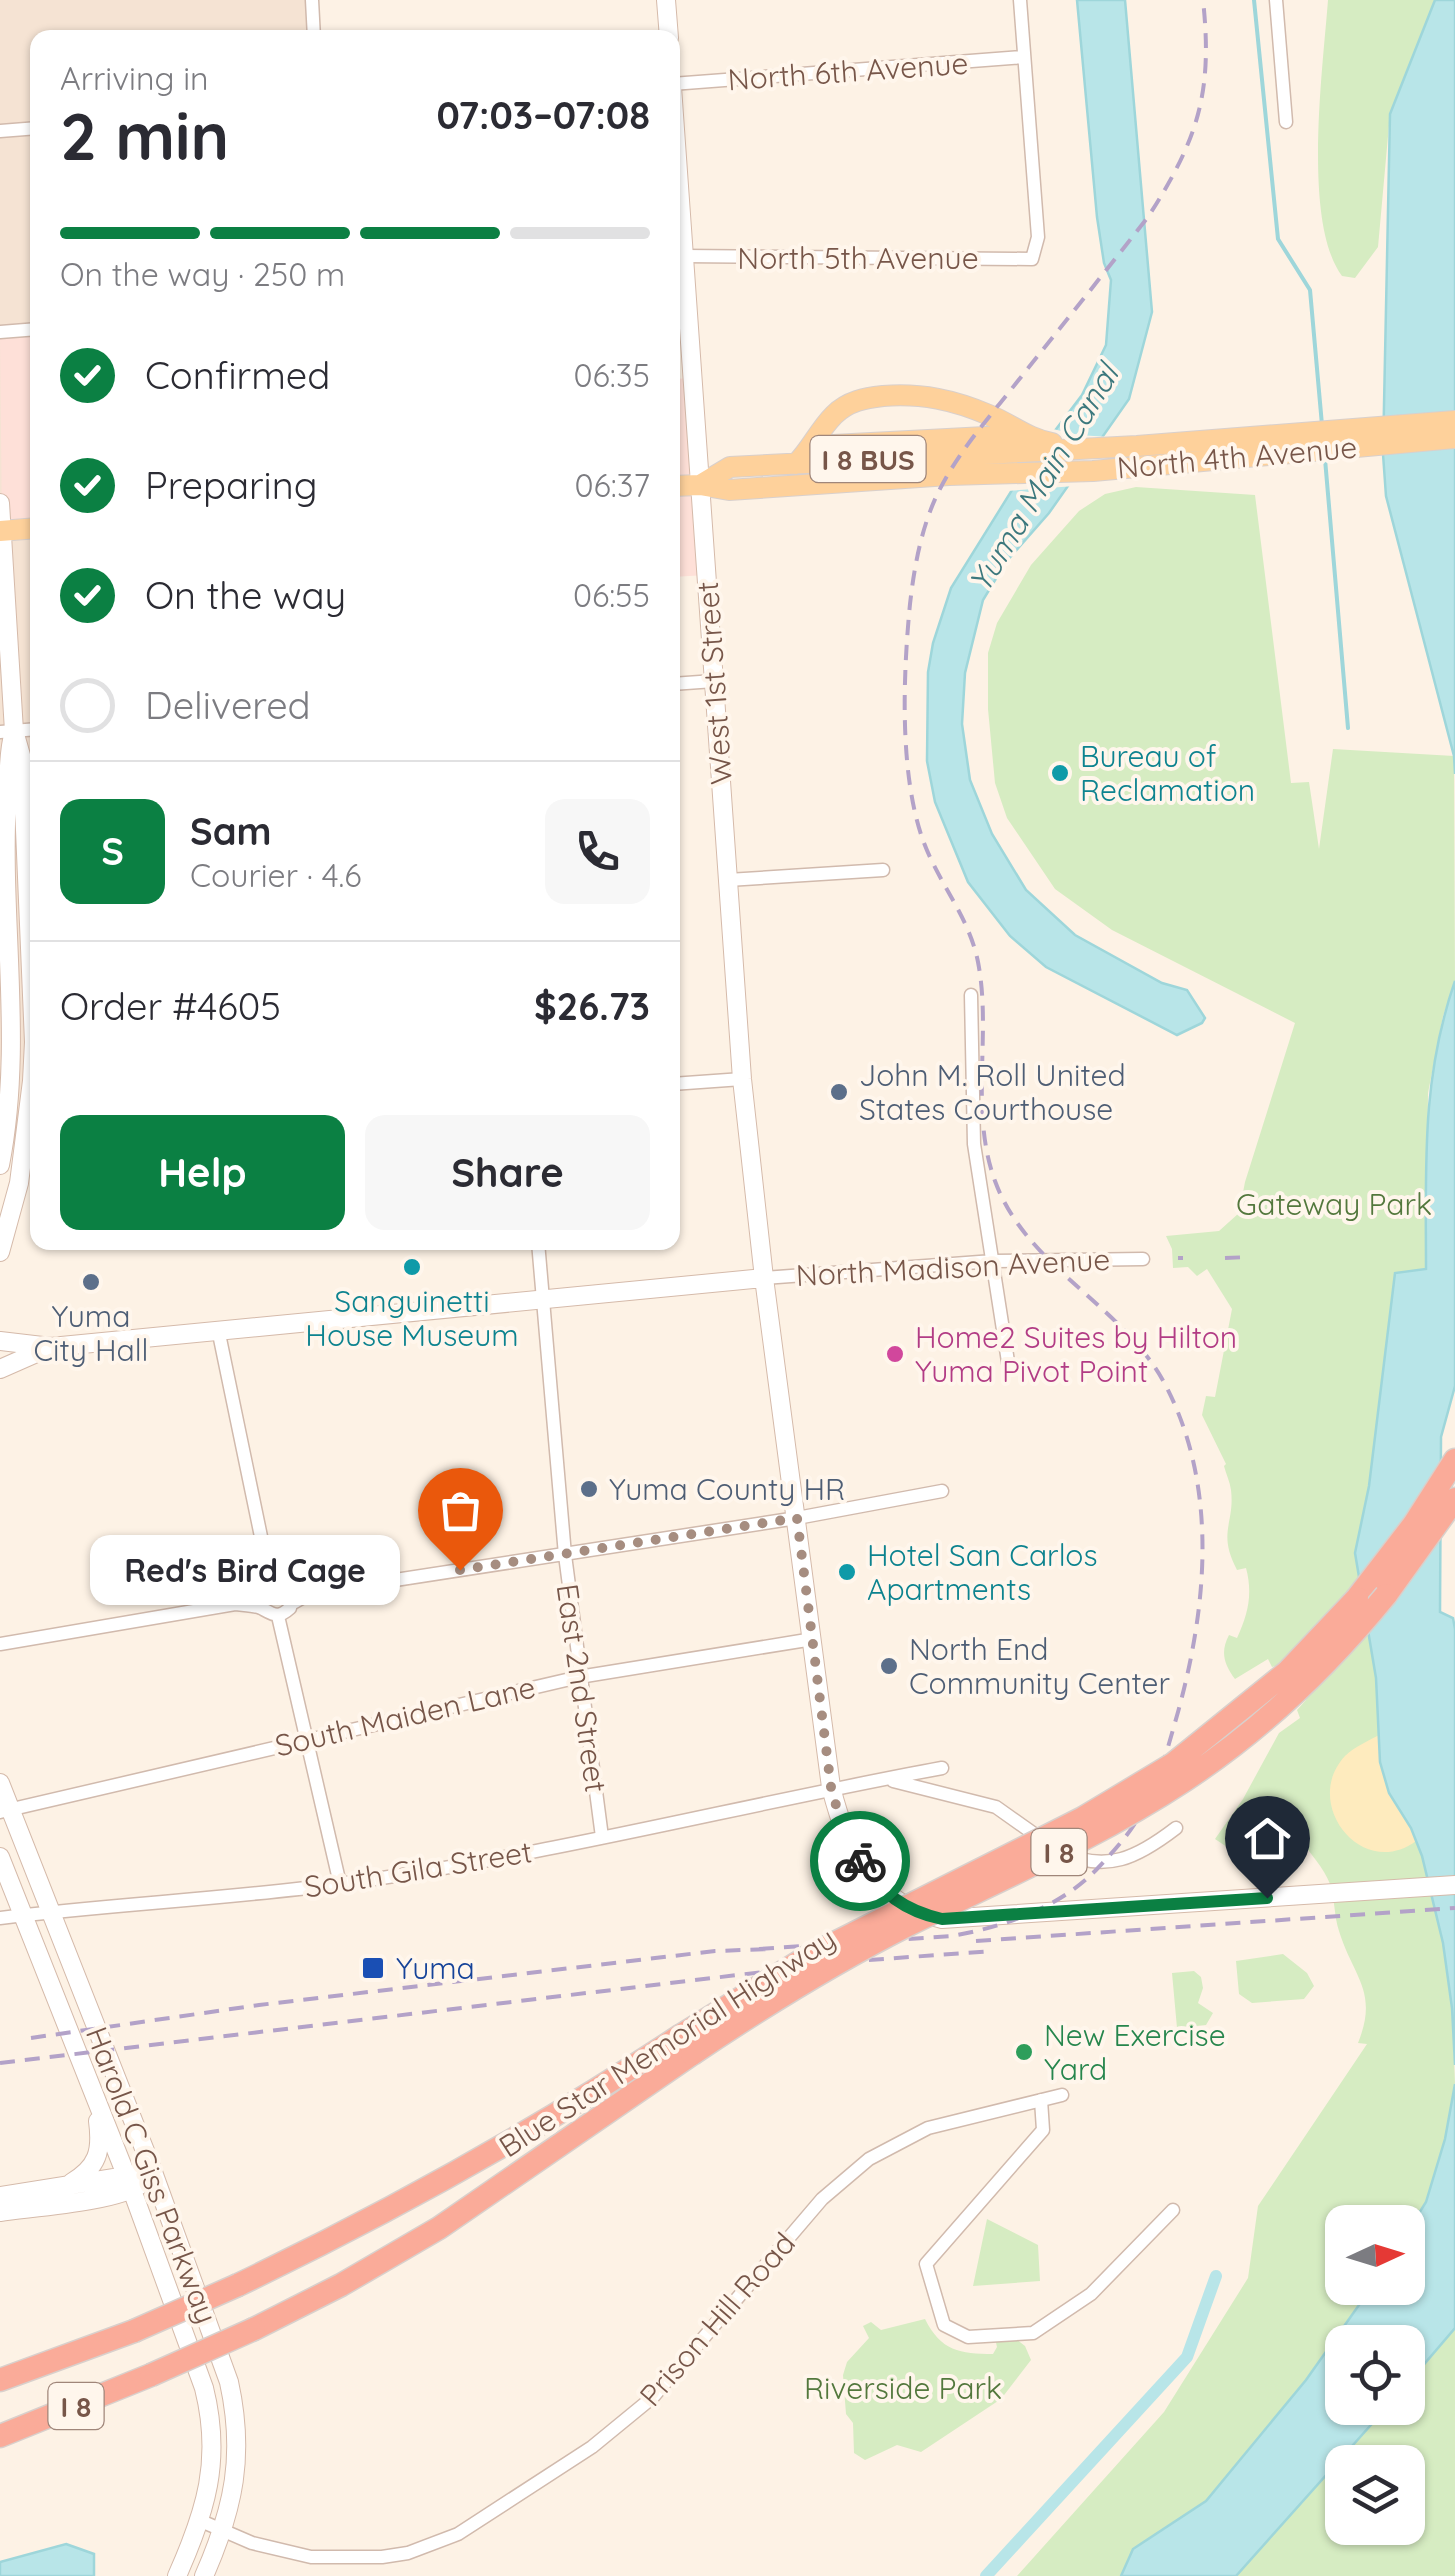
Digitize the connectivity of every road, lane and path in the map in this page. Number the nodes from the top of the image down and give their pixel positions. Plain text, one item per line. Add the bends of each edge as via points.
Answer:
1 (312, 0) edge
2 (666, 0) edge
3 (1020, 0) edge
4 (1276, 0) edge
5 (314, 30) edge
6 (668, 30) edge
7 (1023, 57) junction
8 (680, 85) edge
9 (1286, 122) dead end
10 (30, 129) edge
11 (0, 131) edge
12 (680, 199) edge
13 (684, 256) junction
14 (680, 279) edge
15 (680, 295) edge
16 (30, 330) edge
17 (0, 332) edge
18 (1455, 421) edge
19 (1426, 432) junction
20 (1455, 438) edge
21 (1038, 443) junction
22 (1266, 444) junction
23 (814, 446) junction
24 (796, 464) junction
25 (700, 485) junction
26 (680, 486) edge
27 (0, 503) edge
28 (30, 528) edge
29 (1, 530) edge
30 (714, 681) junction
31 (680, 683) edge
32 (7, 732) edge
33 (882, 870) dead end
34 (728, 880) junction
35 (30, 901) edge
36 (30, 930) edge
37 (4, 932) edge
38 (971, 995) dead end
39 (742, 1079) junction
40 (680, 1083) edge
41 (30, 1131) edge
42 (3, 1133) edge
43 (30, 1139) edge
44 (0, 1164) edge
45 (539, 1250) edge
46 (0, 1252) edge
47 (1143, 1259) dead end
48 (992, 1261) junction
49 (764, 1278) junction
50 (543, 1300) junction
51 (218, 1329) junction
52 (0, 1341) edge
53 (51, 1347) junction
54 (1009, 1368) dead end
55 (0, 1369) edge
56 (1455, 1460) edge
57 (942, 1491) dead end
58 (1455, 1499) edge
59 (797, 1518) junction
60 (565, 1555) junction
61 (270, 1580) junction
62 (288, 1585) junction
63 (258, 1592) junction
64 (311, 1593) junction
65 (292, 1603) junction
66 (235, 1604) junction
67 (260, 1608) junction
68 (278, 1616) junction
69 (813, 1638) junction
70 (0, 1644) edge
71 (579, 1677) junction
72 (304, 1739) junction
73 (942, 1768) dead end
74 (882, 1778) junction
75 (0, 1783) edge
76 (831, 1787) junction
77 (5, 1811) edge
78 (1176, 1828) dead end
79 (602, 1837) junction
80 (0, 1857) edge
81 (340, 1884) junction
82 (1455, 1884) edge
83 (51, 1912) junction
84 (22, 1916) junction
85 (0, 1918) edge
86 (686, 2045) junction
87 (1062, 2095) dead end
88 (94, 2096) junction
89 (1040, 2100) junction
90 (138, 2176) junction
91 (66, 2186) junction
92 (0, 2196) edge
93 (102, 2196) junction
94 (1173, 2210) dead end
95 (0, 2212) edge
96 (144, 2224) junction
97 (92, 2348) junction
98 (0, 2368) edge
99 (0, 2380) edge
100 (96, 2398) junction
101 (0, 2436) edge
102 (0, 2448) edge
103 (201, 2521) junction
104 (223, 2533) junction
105 (176, 2576) edge
106 (204, 2576) edge

1 - 5 street
2 - 6 main road
3 - 7 street
4 - 9 street
7 - 8 street, North 6th Avenue
7 - 13 street, North 5th Avenue via 1038,237 1032,259
10 - 11 street
12 - 13 main road, West 1st Street
13 - 14 main road, West 1st Street
15 - 25 main road, West 1st Street
16 - 17 street
18 - 19 main road, I 8 BUS
19 - 20 main road, I 8 BUS
19 - 22 main road, North 4th Avenue / I 8 BUS
21 - 22 main road, North 4th Avenue / I 8 BUS
21 - 23 main road
21 - 23 main road via 991,416 928,395 849,404
21 - 24 main road, North 4th Avenue / I 8 BUS
22 - 25 main road, North 4th Avenue / I 8 BUS via 1093,470 729,490
23 - 24 main road
24 - 25 main road, North 4th Avenue / I 8 BUS via 730,467
25 - 26 main road, I 8 BUS
25 - 30 main road, West 1st Street
27 - 29 main road
28 - 29 main road
29 - 32 main road
30 - 31 street
30 - 34 main road, West 1st Street
32 - 35 main road via 22,759
32 - 37 main road
33 - 34 street
34 - 39 main road, West 1st Street
36 - 37 street
37 - 42 main road via 10,1050
38 - 48 street via 974,1144
39 - 40 street
39 - 49 main road, West 1st Street
41 - 42 main road
42 - 44 main road
43 - 46 main road
45 - 50 street, East 2nd Street
47 - 48 street, North Madison Avenue
48 - 49 street, North Madison Avenue
48 - 54 street
49 - 50 main road
49 - 59 main road, West 1st Street
50 - 51 main road
50 - 60 street, East 2nd Street
51 - 53 main road
51 - 61 street
52 - 53 main road
53 - 55 main road
56 - 86 highway, Blue Star Memorial Highway / I 8, bridge via 1373,1579 1305,1655 1173,1764 1083,1818 840,1939
57 - 59 street
58 - 86 highway, Blue Star Memorial Highway / I 8, bridge via 1415,1558 1320,1668 1188,1778 1105,1829
59 - 60 street
59 - 69 main road, West 1st Street
60 - 64 street
60 - 71 street, East 2nd Street
61 - 62 street
61 - 63 street
62 - 64 street
62 - 65 street
63 - 66 street
63 - 67 street
64 - 65 street
65 - 68 street
66 - 67 street
66 - 70 street
67 - 68 street
68 - 72 street
69 - 71 street, South Maiden Lane
69 - 76 main road, West 1st Street
71 - 72 street, South Maiden Lane
71 - 79 street, East 2nd Street
72 - 77 street, South Maiden Lane
72 - 81 street
73 - 74 street, South Gila Street
74 - 76 street, South Gila Street
74 - 78 street via 996,1807 1084,1863 1118,1862
75 - 77 main road, Harold C Giss Parkway
76 - 79 street, South Gila Street
76 - 82 main road, West 1st Street via 842,1827 884,1891 910,1910 952,1918
77 - 83 main road, Harold C Giss Parkway
79 - 81 street, South Gila Street
80 - 84 main road, Harold C Giss Parkway
81 - 83 street, South Gila Street
83 - 84 street, South Gila Street
83 - 90 main road, Harold C Giss Parkway
84 - 85 street, South Gila Street
84 - 88 main road, Harold C Giss Parkway
86 - 97 highway, Blue Star Memorial Highway / I 8, bridge via 352,2230
86 - 100 highway, Blue Star Memorial Highway / I 8, bridge via 438,2228 341,2285
87 - 89 street, Prison Hill Road
88 - 90 main road, Harold C Giss Parkway
88 - 91 main road via 99,2152 95,2164
89 - 94 street via 1043,2130 926,2264 944,2325 968,2337 1032,2333 1090,2294
89 - 104 street, Prison Hill Road via 928,2128 869,2159 841,2180 653,2398 592,2447 458,2534 408,2553 351,2558 311,2557
90 - 91 main road
90 - 93 main road
90 - 96 main road, Harold C Giss Parkway
90 - 104 main road, Harold C Giss Parkway via 162,2196 236,2416 237,2475
91 - 92 main road
93 - 95 main road
93 - 96 main road
96 - 103 main road, Harold C Giss Parkway via 212,2421
97 - 98 highway
97 - 99 highway, Blue Star Memorial Highway / I 8
100 - 101 highway, Blue Star Memorial Highway / I 8
100 - 102 highway
103 - 104 street, Prison Hill Road
103 - 105 main road, Harold C Giss Parkway
104 - 106 main road, Harold C Giss Parkway

